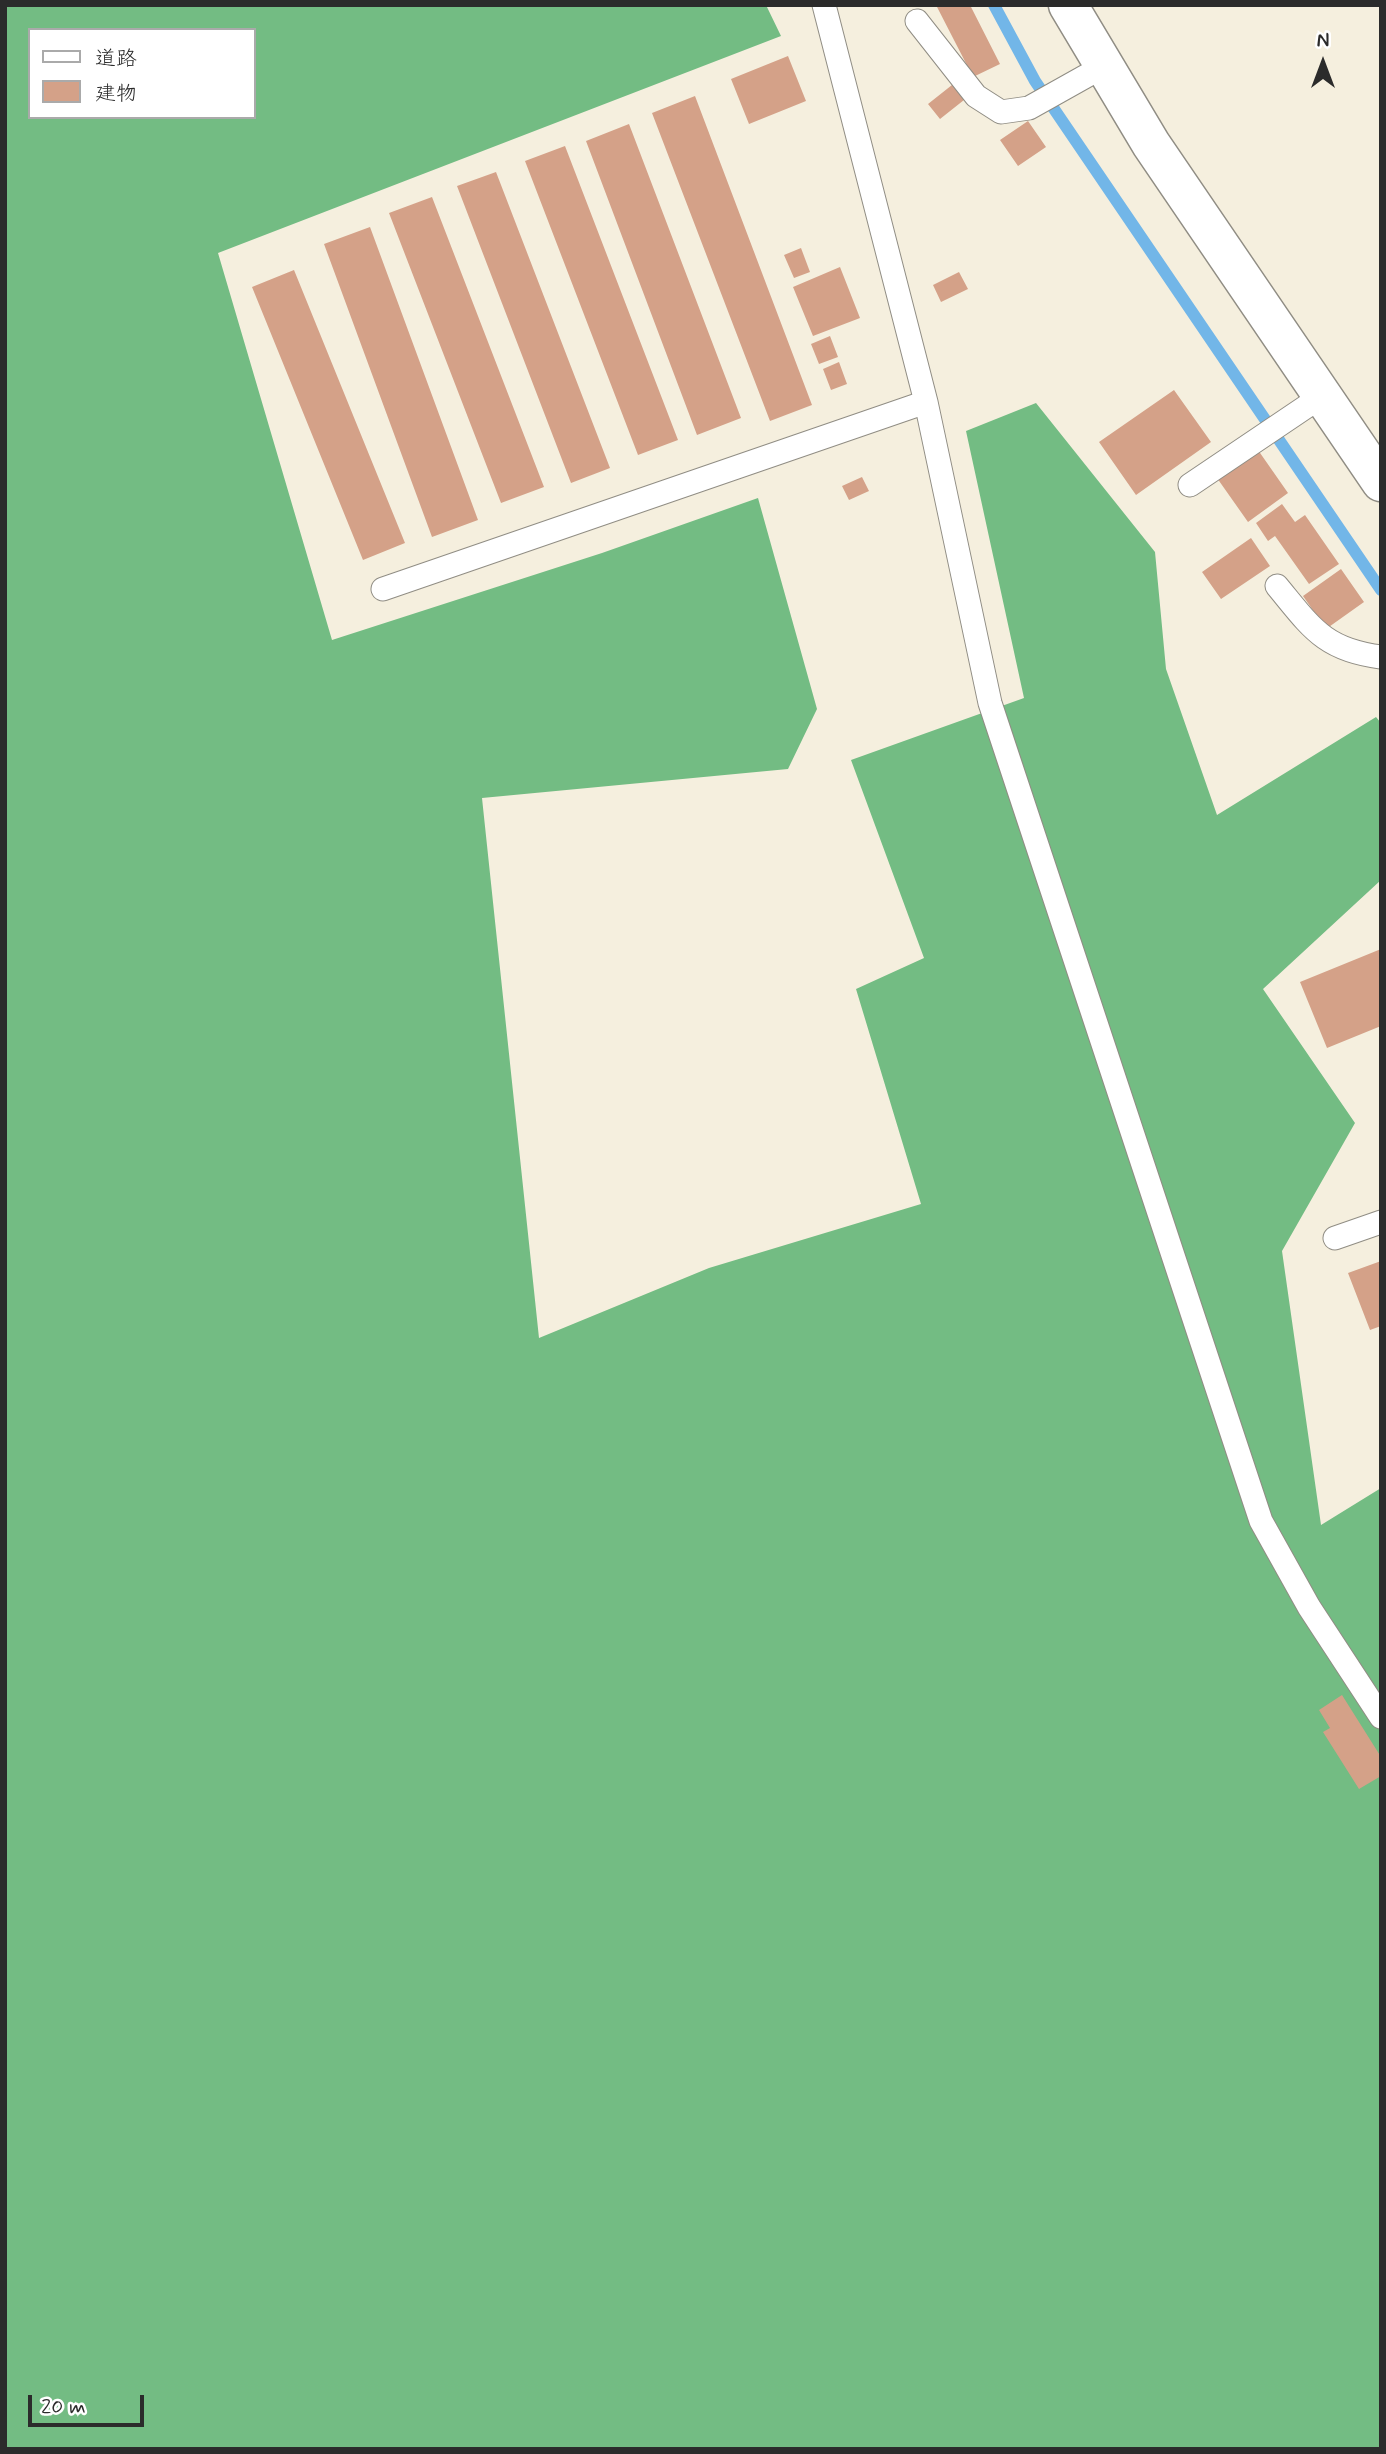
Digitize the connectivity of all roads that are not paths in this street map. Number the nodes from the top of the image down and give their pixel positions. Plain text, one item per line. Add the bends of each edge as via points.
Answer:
1 (824, 5) edge
2 (1068, 5) edge
3 (917, 21) dead end
4 (1104, 66) junction
5 (1322, 396) junction
6 (926, 402) junction
7 (1381, 482) edge
8 (1190, 485) dead end
9 (1277, 586) dead end
10 (383, 589) dead end
11 (1381, 657) edge
12 (1381, 1222) edge
13 (1335, 1238) dead end
14 (1381, 1717) edge

1 - 6 lane
2 - 4 street
3 - 4 lane via 976,96 1001,112 1029,108
4 - 5 street via 1151,144
5 - 7 street
5 - 8 lane
6 - 10 lane
6 - 14 lane via 990,703 1261,1521 1309,1607
9 - 11 lane via 1316,635 1353,653
12 - 13 lane

